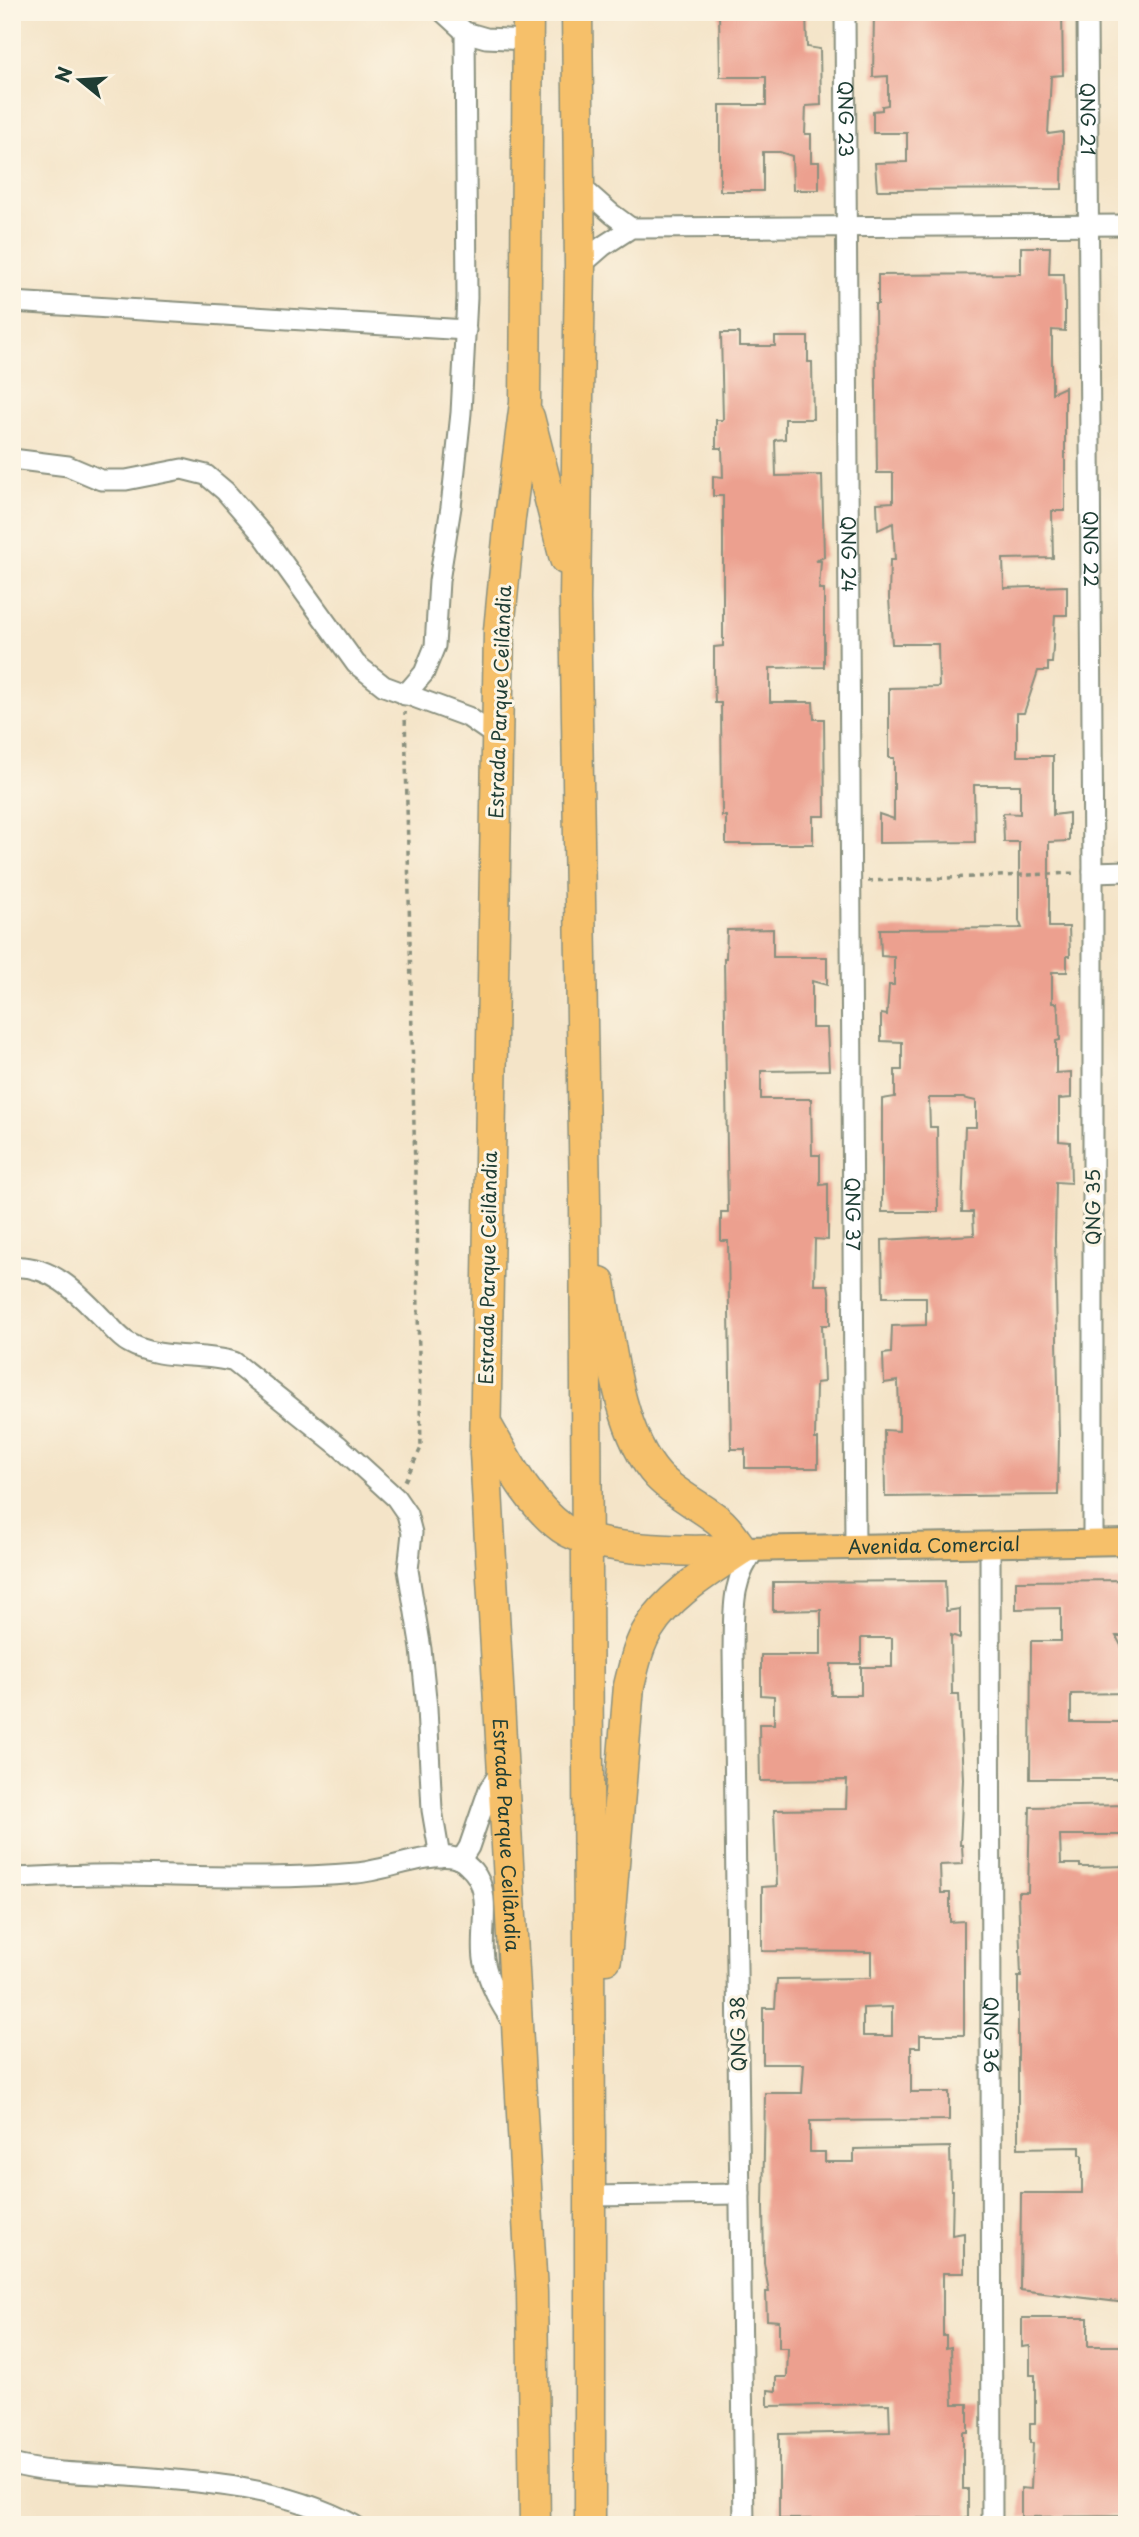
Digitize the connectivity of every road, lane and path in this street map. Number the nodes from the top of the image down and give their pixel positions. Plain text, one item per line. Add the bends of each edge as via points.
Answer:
1 (443, 12) edge
2 (577, 12) edge
3 (845, 12) edge
4 (1087, 12) edge
5 (528, 26) edge
6 (465, 32) junction
7 (578, 184) junction
8 (1090, 225) junction
9 (1127, 225) edge
10 (846, 227) junction
11 (632, 228) junction
12 (580, 266) junction
13 (12, 302) edge
14 (466, 330) junction
15 (526, 403) junction
16 (12, 458) edge
17 (575, 599) junction
18 (405, 695) junction
19 (497, 737) junction
20 (1127, 871) edge
21 (1093, 872) junction
22 (852, 882) junction
23 (585, 1201) junction
24 (12, 1267) edge
25 (486, 1423) junction
26 (396, 1499) junction
27 (588, 1540) junction
28 (1127, 1542) edge
29 (1093, 1543) junction
30 (990, 1545) junction
31 (855, 1547) junction
32 (749, 1549) junction
33 (503, 1768) junction
34 (449, 1858) junction
35 (12, 1878) edge
36 (517, 2029) junction
37 (590, 2134) junction
38 (740, 2194) junction
39 (590, 2196) junction
40 (12, 2464) edge
41 (354, 2525) edge
42 (535, 2525) edge
43 (590, 2525) edge
44 (744, 2525) edge
45 (992, 2525) edge

1 - 6 street
2 - 7 highway
3 - 10 street, QNG 23
4 - 8 street, QNG 21
5 - 6 street via 486,38
5 - 15 highway, Estrada Parque Ceilândia
6 - 14 street
7 - 11 street
7 - 12 highway
8 - 9 street
8 - 10 street
8 - 21 street, QNG 22
10 - 11 street
10 - 22 street, QNG 24
11 - 12 street
12 - 17 highway
13 - 14 street
14 - 18 street via 435,646 424,673
15 - 17 highway
15 - 19 highway, Estrada Parque Ceilândia via 499,630
16 - 18 street via 68,466 101,480 182,469 206,475 263,534 356,664 384,686
17 - 23 highway
18 - 19 street via 468,718
18 - 26 path via 421,1448
19 - 25 highway, Estrada Parque Ceilândia
20 - 21 street
21 - 22 path
21 - 29 street, QNG 35
22 - 31 street, QNG 37
23 - 27 highway
23 - 32 highway via 620,1391 637,1445 657,1475 719,1520
24 - 26 street via 54,1275 140,1349 234,1362
25 - 27 highway via 542,1510 562,1528
25 - 33 highway, Estrada Parque Ceilândia
26 - 34 street via 411,1527 408,1570 427,1708 432,1810
27 - 32 highway via 676,1550
27 - 37 highway
28 - 29 main road, Avenida Comercial
29 - 30 main road, Avenida Comercial
30 - 31 main road, Avenida Comercial
30 - 45 street, QNG 36
31 - 32 main road, Avenida Comercial
32 - 37 highway via 692,1584 666,1608 649,1628 637,1655 629,1686
32 - 38 street, QNG 38 via 734,1609
33 - 34 street via 489,1789 469,1847 464,1855
33 - 36 highway, Estrada Parque Ceilândia
34 - 35 street via 301,1877
34 - 36 street via 480,1881 489,1979
36 - 42 highway, Estrada Parque Ceilândia via 533,2292
37 - 39 highway
38 - 39 street
38 - 44 street, QNG 38
39 - 43 highway
40 - 41 street via 257,2491 301,2501

